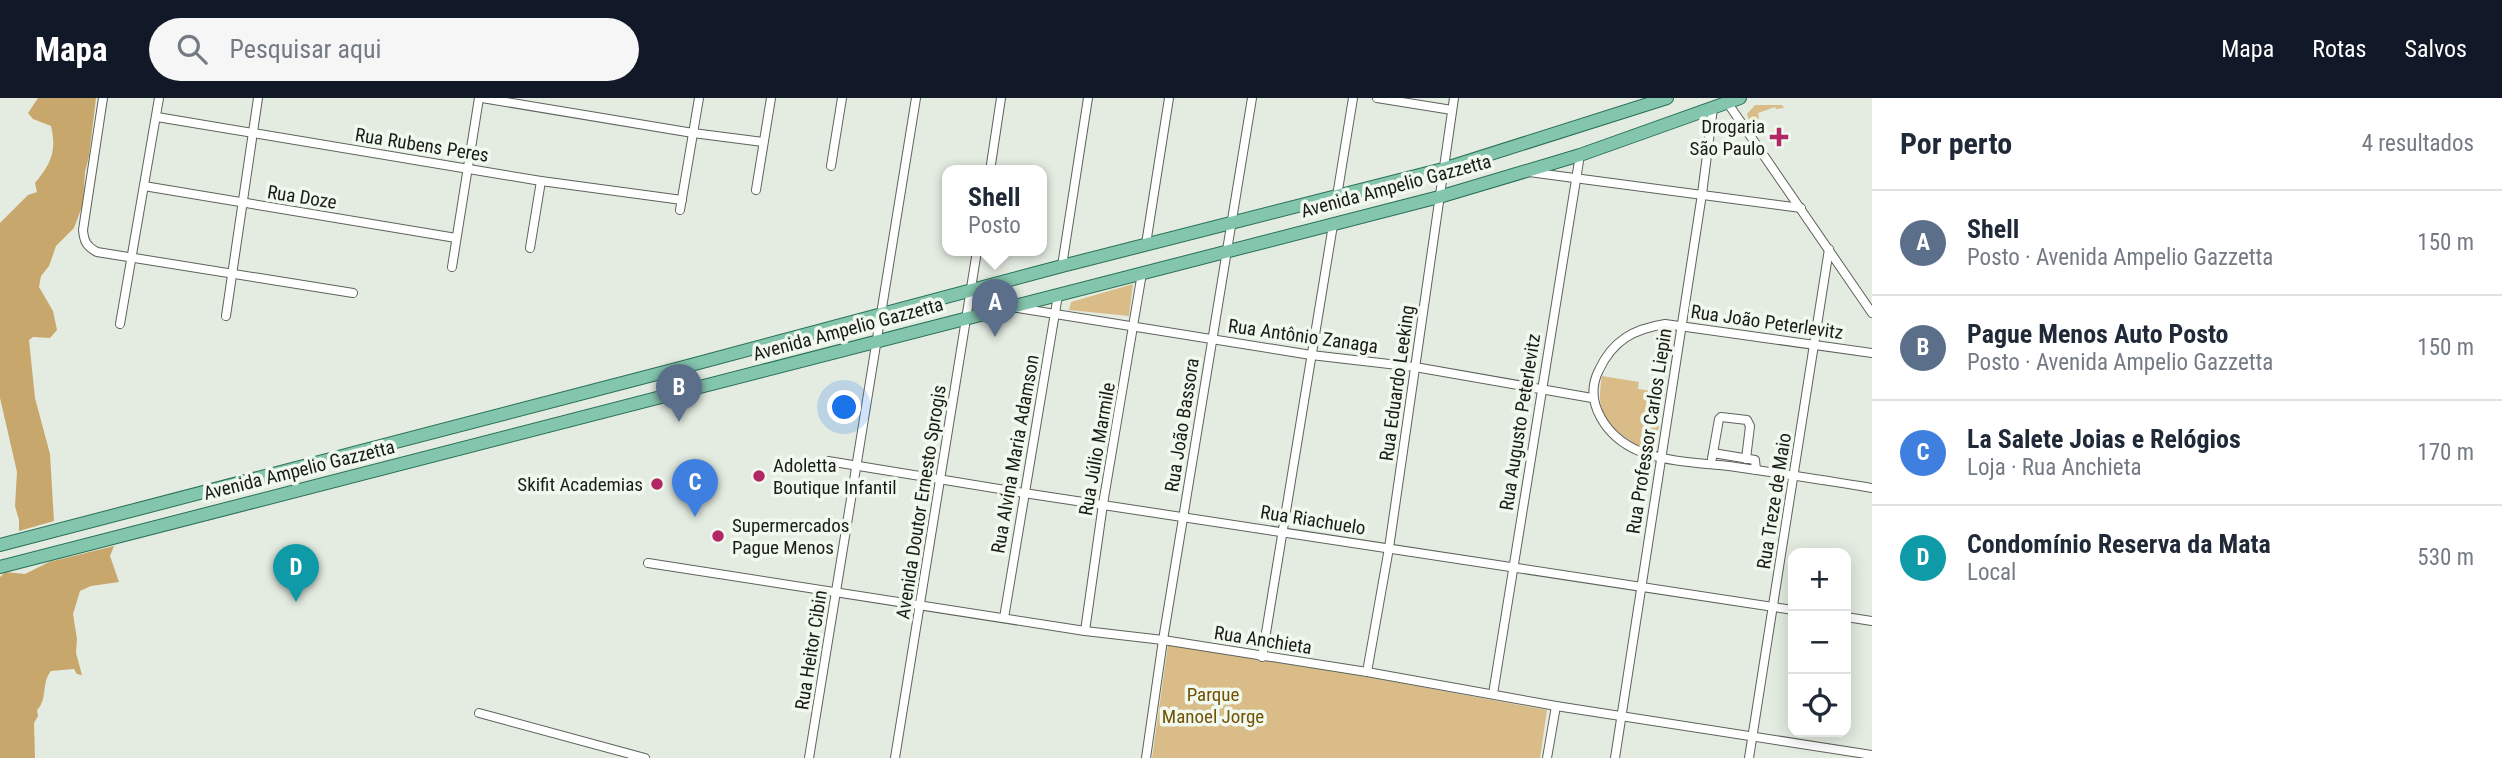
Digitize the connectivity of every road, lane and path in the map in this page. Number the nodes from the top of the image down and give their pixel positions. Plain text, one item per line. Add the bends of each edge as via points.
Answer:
1 (103, 98) edge
2 (159, 98) edge
3 (258, 98) edge
4 (480, 98) edge
5 (699, 98) edge
6 (771, 98) edge
7 (842, 98) edge
8 (916, 98) edge
9 (1002, 98) edge
10 (1088, 98) edge
11 (1169, 98) edge
12 (1252, 98) edge
13 (1353, 98) edge
14 (1377, 98) edge
15 (1454, 98) edge
16 (1667, 98) edge
17 (1741, 98) edge
18 (1727, 102) junction
19 (1713, 108) junction
20 (1452, 110) junction
21 (157, 117) junction
22 (253, 133) junction
23 (694, 133) junction
24 (763, 142) junction
25 (1580, 155) junction
26 (991, 165) edge
27 (831, 166) dead end
28 (467, 169) junction
29 (1443, 169) junction
30 (1521, 171) junction
31 (1576, 178) junction
32 (541, 181) junction
33 (144, 186) junction
34 (756, 190) dead end
35 (1702, 194) junction
36 (1337, 196) junction
37 (1439, 197) junction
38 (243, 204) junction
39 (1801, 208) junction
40 (1231, 225) junction
41 (1332, 225) junction
42 (456, 237) junction
43 (1146, 244) junction
44 (530, 248) dead end
45 (1829, 249) junction
46 (1226, 252) junction
47 (976, 256) edge
48 (131, 257) junction
49 (1062, 266) junction
50 (452, 267) dead end
51 (232, 273) junction
52 (1142, 273) junction
53 (971, 291) junction
54 (353, 293) dead end
55 (1058, 295) junction
56 (1008, 306) junction
57 (1872, 313) edge
58 (1055, 314) junction
59 (882, 315) junction
60 (226, 316) dead end
61 (967, 318) junction
62 (120, 324) dead end
63 (1681, 326) junction
64 (1134, 327) junction
65 (1212, 338) junction
66 (878, 340) junction
67 (1815, 344) junction
68 (1872, 353) edge
69 (1311, 355) junction
70 (1415, 367) junction
71 (676, 369) junction
72 (1540, 390) junction
73 (662, 397) junction
74 (1592, 398) junction
75 (1713, 453) junction
76 (342, 457) junction
77 (1661, 458) junction
78 (1746, 459) junction
79 (828, 461) dead end
80 (1711, 464) junction
81 (858, 466) junction
82 (1756, 470) junction
83 (1794, 475) junction
84 (345, 478) junction
85 (940, 478) junction
86 (1872, 488) edge
87 (1024, 493) junction
88 (1103, 504) junction
89 (1184, 517) junction
90 (1283, 531) junction
91 (0, 545) edge
92 (1389, 548) junction
93 (648, 563) dead end
94 (0, 567) edge
95 (1514, 567) junction
96 (1642, 587) junction
97 (836, 592) junction
98 (919, 605) junction
99 (1773, 607) junction
100 (1788, 609) edge
101 (1004, 618) junction
102 (1851, 618) edge
103 (1872, 621) edge
104 (1085, 631) junction
105 (1163, 640) junction
106 (1262, 657) junction
107 (1367, 671) junction
108 (1493, 694) junction
109 (1556, 706) junction
110 (479, 713) dead end
111 (1620, 715) junction
112 (1753, 736) junction
113 (1872, 755) edge
114 (645, 758) edge
115 (809, 758) edge
116 (895, 758) edge
117 (1146, 758) edge
118 (1547, 758) edge
119 (1615, 758) edge
120 (1749, 758) edge

1 - 48 street via 84,242 97,251
2 - 21 street
3 - 22 street
4 - 23 street
4 - 28 street
5 - 23 street
6 - 24 street
7 - 27 street
8 - 59 street, Rua Heitor Cibin
9 - 26 street
10 - 49 street
11 - 43 street
12 - 40 street, Rua João Bassora
13 - 36 street
14 - 20 street
15 - 20 street, Rua Eduardo Leeking
16 - 29 main road, Avenida Ampelio Gazzetta
17 - 18 main road, Avenida Ampelio Gazzetta
18 - 19 main road, Avenida Ampelio Gazzetta
18 - 39 street
19 - 25 main road, Avenida Ampelio Gazzetta
19 - 35 street, Rua Professor Carlos Liepin
20 - 29 street, Rua Eduardo Leeking
21 - 22 street, Rua Rubens Peres
21 - 33 street
22 - 28 street, Rua Rubens Peres
22 - 38 street
23 - 24 street
23 - 32 street, Rua Rubens Peres via 681,205
24 - 34 street
25 - 30 main road, Avenida Ampelio Gazzetta
25 - 31 street, Rua Augusto Peterlevitz
28 - 32 street, Rua Rubens Peres
28 - 42 street
29 - 36 main road, Avenida Ampelio Gazzetta
29 - 37 street, Rua Eduardo Leeking
30 - 31 street
30 - 37 main road, Avenida Ampelio Gazzetta
31 - 35 street
31 - 72 street, Rua Augusto Peterlevitz
32 - 44 street
33 - 38 street, Rua Doze
33 - 48 street
35 - 39 street
35 - 63 street, Rua Professor Carlos Liepin
36 - 40 main road, Avenida Ampelio Gazzetta
37 - 41 main road, Avenida Ampelio Gazzetta
37 - 70 street, Rua Eduardo Leeking
38 - 42 street, Rua Doze
38 - 51 street
39 - 45 street
40 - 43 main road, Avenida Ampelio Gazzetta
40 - 46 street, Rua João Bassora
41 - 46 main road, Avenida Ampelio Gazzetta
41 - 69 street
42 - 50 street
43 - 49 main road, Avenida Ampelio Gazzetta
45 - 57 street
45 - 67 street, Rua Treze de Maio
46 - 52 main road, Avenida Ampelio Gazzetta
46 - 65 street, Rua João Bassora
47 - 53 street, Avenida Doutor Ernesto Sprogis
48 - 51 street
48 - 62 street
49 - 53 main road, Avenida Ampelio Gazzetta
51 - 54 street
51 - 60 street
52 - 55 main road, Avenida Ampelio Gazzetta
52 - 64 street, Rua Júlio Marmile
53 - 59 main road, Avenida Ampelio Gazzetta
53 - 61 street, Avenida Doutor Ernesto Sprogis
55 - 56 main road, Avenida Ampelio Gazzetta
55 - 58 street, Rua Alvina Maria Adamson
56 - 58 street, Rua Antônio Zanaga
56 - 61 main road, Avenida Ampelio Gazzetta
58 - 64 street, Rua Antônio Zanaga
58 - 87 street, Rua Alvina Maria Adamson
59 - 66 street, Rua Heitor Cibin
59 - 71 main road, Avenida Ampelio Gazzetta
61 - 66 main road, Avenida Ampelio Gazzetta
61 - 85 street, Avenida Doutor Ernesto Sprogis
63 - 67 street, Rua João Peterlevitz
63 - 74 street, Rua João Peterlevitz via 1641,328 1616,344 1604,359
63 - 77 street, Rua Professor Carlos Liepin
64 - 65 street, Rua Antônio Zanaga
64 - 88 street, Rua Júlio Marmile
65 - 69 street, Rua Antônio Zanaga
65 - 89 street, Rua João Bassora
66 - 73 main road, Avenida Ampelio Gazzetta
66 - 81 street, Rua Heitor Cibin
67 - 68 street, Rua João Peterlevitz
67 - 83 street, Rua Treze de Maio
69 - 70 street, Rua Antônio Zanaga
69 - 90 street
70 - 72 street, Rua Antônio Zanaga
70 - 92 street, Rua Eduardo Leeking
71 - 73 main road via 665,382
71 - 76 main road, Avenida Ampelio Gazzetta
72 - 74 street, Rua Antônio Zanaga
72 - 95 street, Rua Augusto Peterlevitz
73 - 84 main road, Avenida Ampelio Gazzetta
74 - 77 street via 1597,412 1622,443
75 - 78 street
75 - 78 street via 1719,419 1746,420 1750,425
75 - 80 street
76 - 84 main road via 347,465
76 - 91 main road, Avenida Ampelio Gazzetta
77 - 80 street
77 - 96 street, Rua Professor Carlos Liepin
78 - 82 street via 1757,462
79 - 81 street, Rua Riachuelo
80 - 82 street
81 - 85 street, Rua Riachuelo
81 - 97 street, Rua Heitor Cibin
82 - 83 street
83 - 86 street
83 - 99 street, Rua Treze de Maio
84 - 94 main road, Avenida Ampelio Gazzetta
85 - 87 street, Rua Riachuelo
85 - 98 street, Avenida Doutor Ernesto Sprogis
87 - 88 street, Rua Riachuelo
87 - 101 street, Rua Alvina Maria Adamson
88 - 89 street, Rua Riachuelo
88 - 104 street, Rua Júlio Marmile
89 - 90 street, Rua Riachuelo
89 - 105 street, Rua João Bassora
90 - 92 street, Rua Riachuelo
90 - 106 street
92 - 95 street, Rua Riachuelo
92 - 107 street, Rua Eduardo Leeking
93 - 97 street, Rua Anchieta
95 - 96 street, Rua Riachuelo
95 - 108 street, Rua Augusto Peterlevitz
96 - 99 street, Rua Riachuelo
96 - 111 street, Rua Professor Carlos Liepin
97 - 98 street, Rua Anchieta
97 - 115 street, Rua Heitor Cibin
98 - 101 street, Rua Anchieta
98 - 116 street, Avenida Doutor Ernesto Sprogis
99 - 100 street, Rua Riachuelo
99 - 112 street, Rua Treze de Maio
101 - 104 street, Rua Anchieta
102 - 103 street
104 - 105 street, Rua Anchieta
105 - 106 street, Rua Anchieta
105 - 117 street, Rua João Bassora
106 - 107 street, Rua Anchieta
107 - 108 street, Rua Anchieta
108 - 109 street, Rua Anchieta
109 - 111 street, Rua Anchieta
109 - 118 street
110 - 114 street
111 - 112 street, Rua Anchieta
111 - 119 street, Rua Professor Carlos Liepin
112 - 113 street, Rua Anchieta
112 - 120 street, Rua Treze de Maio

